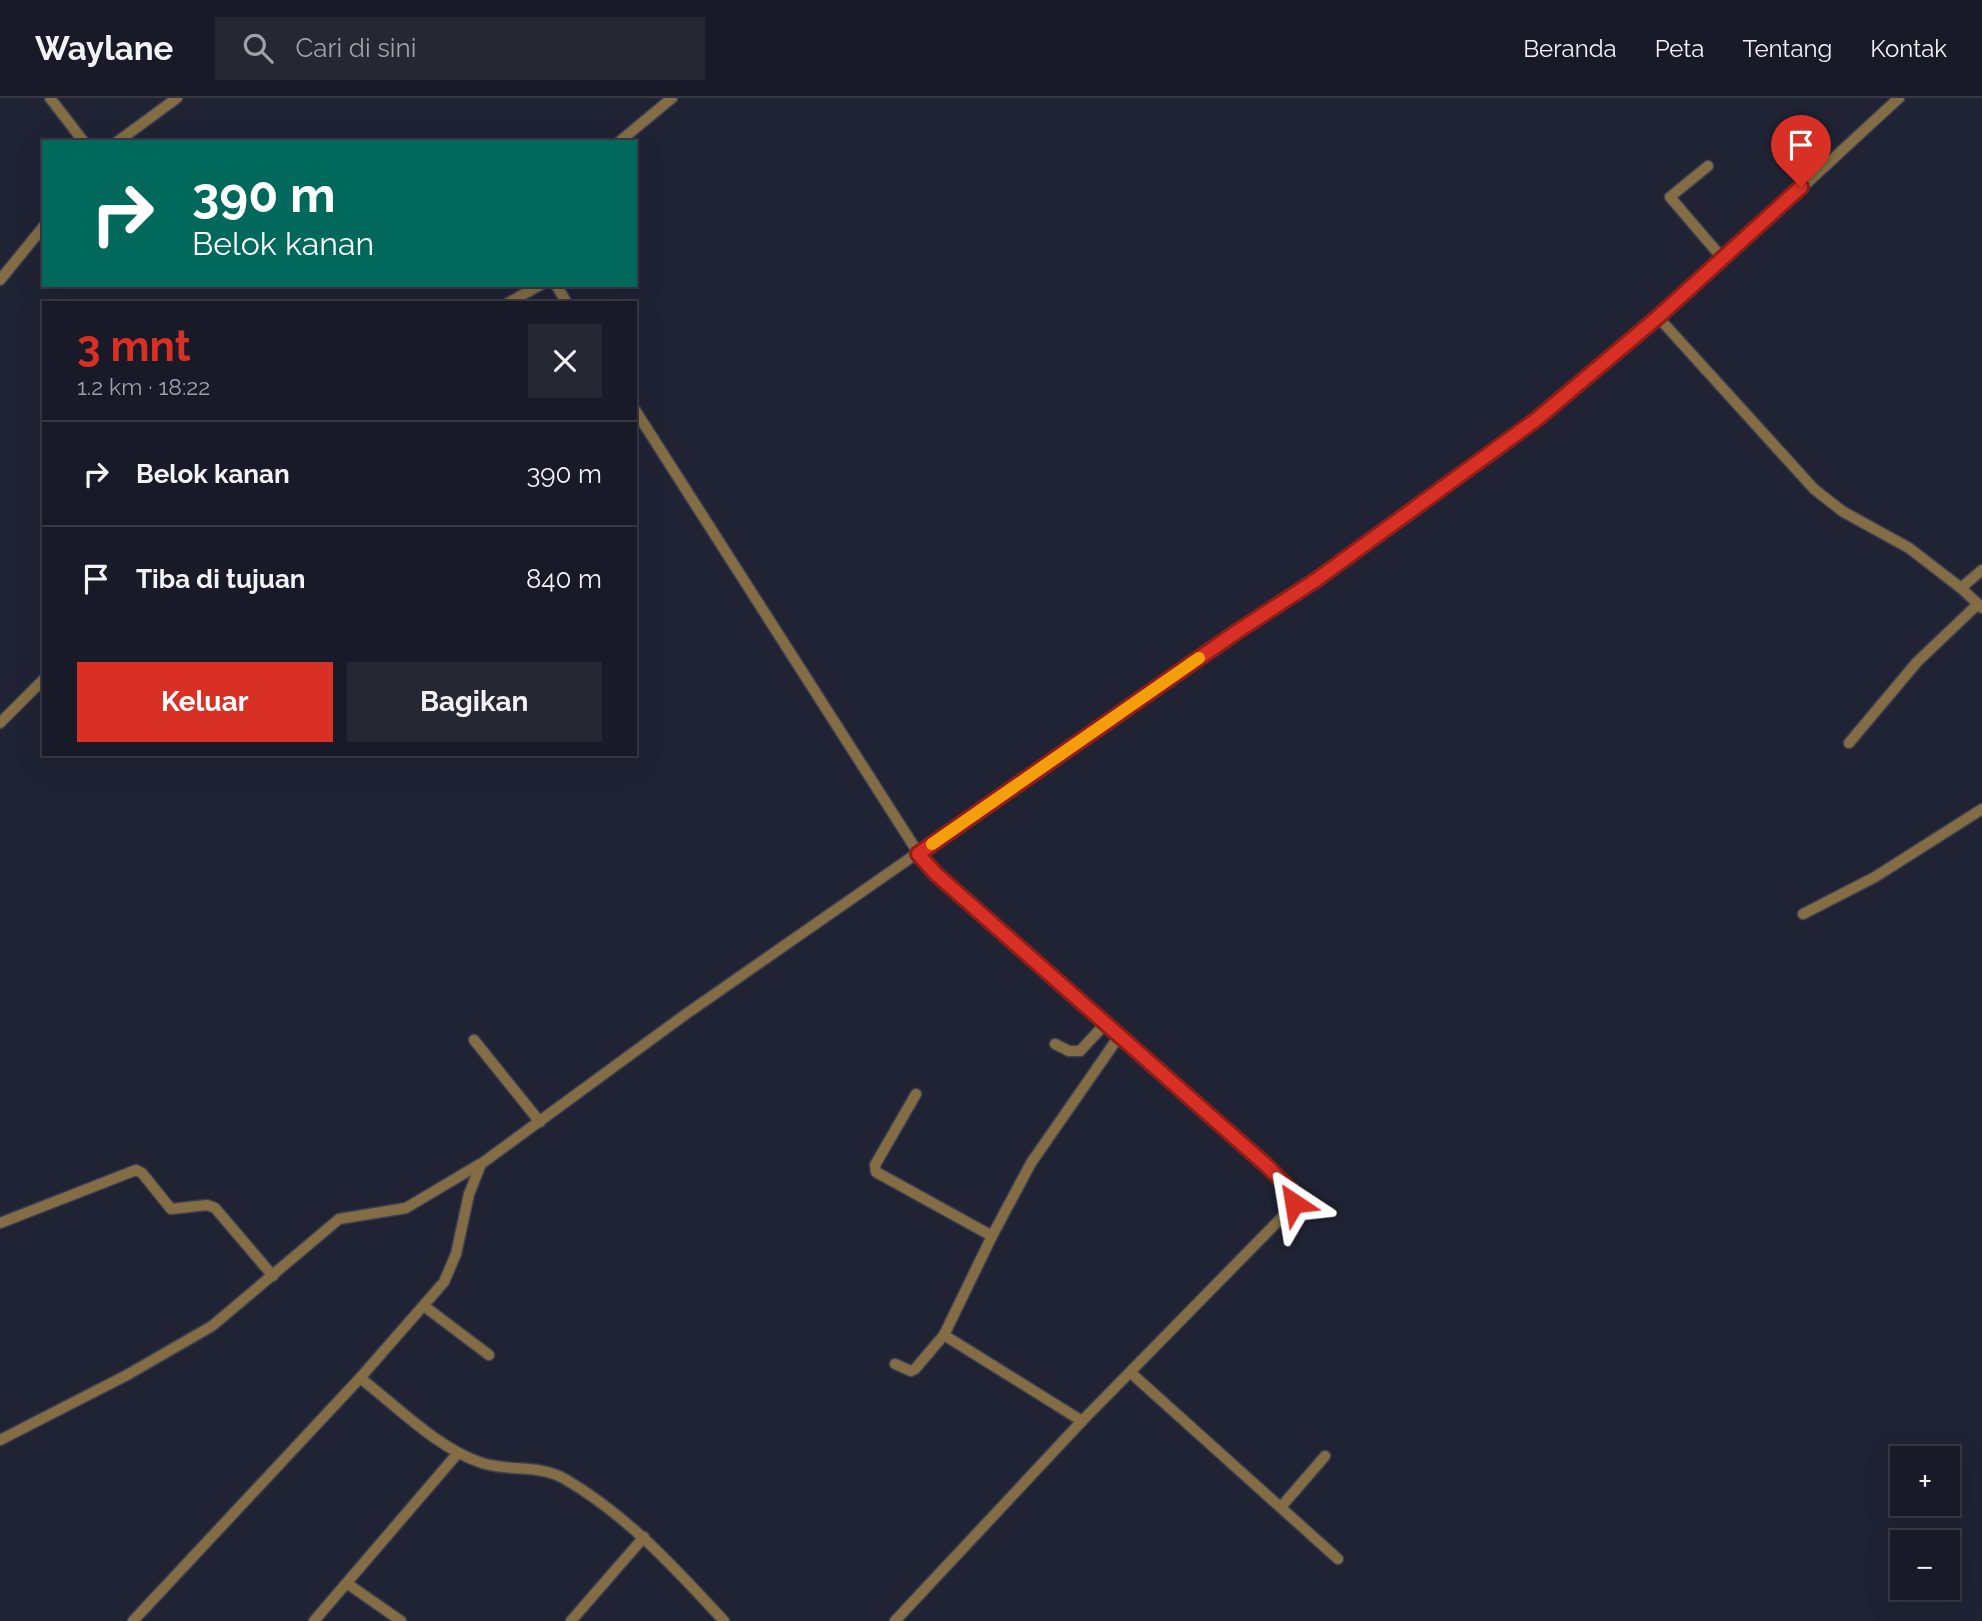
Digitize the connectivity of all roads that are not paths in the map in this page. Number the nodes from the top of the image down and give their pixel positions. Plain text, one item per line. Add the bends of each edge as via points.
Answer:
1 (50, 98) edge
2 (177, 98) edge
3 (672, 98) edge
4 (1899, 98) edge
5 (82, 140) edge
6 (120, 140) edge
7 (621, 140) edge
8 (1707, 166) dead end
9 (42, 228) edge
10 (1723, 258) junction
11 (0, 280) edge
12 (536, 287) edge
13 (512, 301) edge
14 (1658, 317) junction
15 (637, 413) edge
16 (1982, 570) edge
17 (1961, 588) junction
18 (1980, 606) edge
19 (42, 681) edge
20 (0, 723) edge
21 (1849, 743) dead end
22 (1982, 809) edge
23 (918, 854) junction
24 (1803, 914) dead end
25 (1106, 1023) junction
26 (1120, 1035) junction
27 (474, 1040) dead end
28 (1055, 1044) dead end
29 (916, 1094) dead end
30 (540, 1122) junction
31 (481, 1164) junction
32 (0, 1223) edge
33 (992, 1236) junction
34 (273, 1276) junction
35 (424, 1306) junction
36 (944, 1335) junction
37 (489, 1355) dead end
38 (895, 1364) dead end
39 (1131, 1373) junction
40 (360, 1378) junction
41 (1082, 1421) junction
42 (0, 1440) edge
43 (458, 1453) junction
44 (1325, 1456) dead end
45 (1281, 1507) junction
46 (644, 1537) junction
47 (1338, 1559) dead end
48 (348, 1584) junction
49 (133, 1621) edge
50 (314, 1621) edge
51 (401, 1621) edge
52 (570, 1621) edge
53 (724, 1621) edge
54 (895, 1621) edge

1 - 5 street
2 - 6 street
3 - 7 street
4 - 10 street
8 - 10 street via 1670,197
9 - 11 street
10 - 14 street
12 - 13 street
14 - 17 street via 1814,489 1842,511 1909,548
14 - 23 street via 1537,419 1316,580
15 - 23 street
16 - 17 street
17 - 18 street
18 - 21 street via 1917,662
19 - 20 street
22 - 24 street via 1875,877
23 - 25 street
23 - 30 street via 686,1014
25 - 26 street
25 - 28 street via 1080,1051
26 - 33 street via 1031,1163
26 - 39 street via 1266,1165 1292,1191 1294,1199 1283,1216
27 - 30 street
29 - 33 street via 875,1165 876,1172
30 - 31 street
31 - 34 street via 406,1209 339,1219
31 - 35 street via 450,1270
32 - 34 street via 136,1170 171,1209 215,1208
33 - 36 street
34 - 42 street via 212,1326
35 - 37 street
35 - 40 street
36 - 38 street via 915,1369
36 - 41 street
39 - 41 street
39 - 45 street
40 - 43 street
40 - 49 street
41 - 54 street
43 - 46 street via 496,1467 548,1471 612,1510
43 - 48 street
44 - 45 street
45 - 47 street
46 - 52 street
46 - 53 street
48 - 50 street
48 - 51 street

